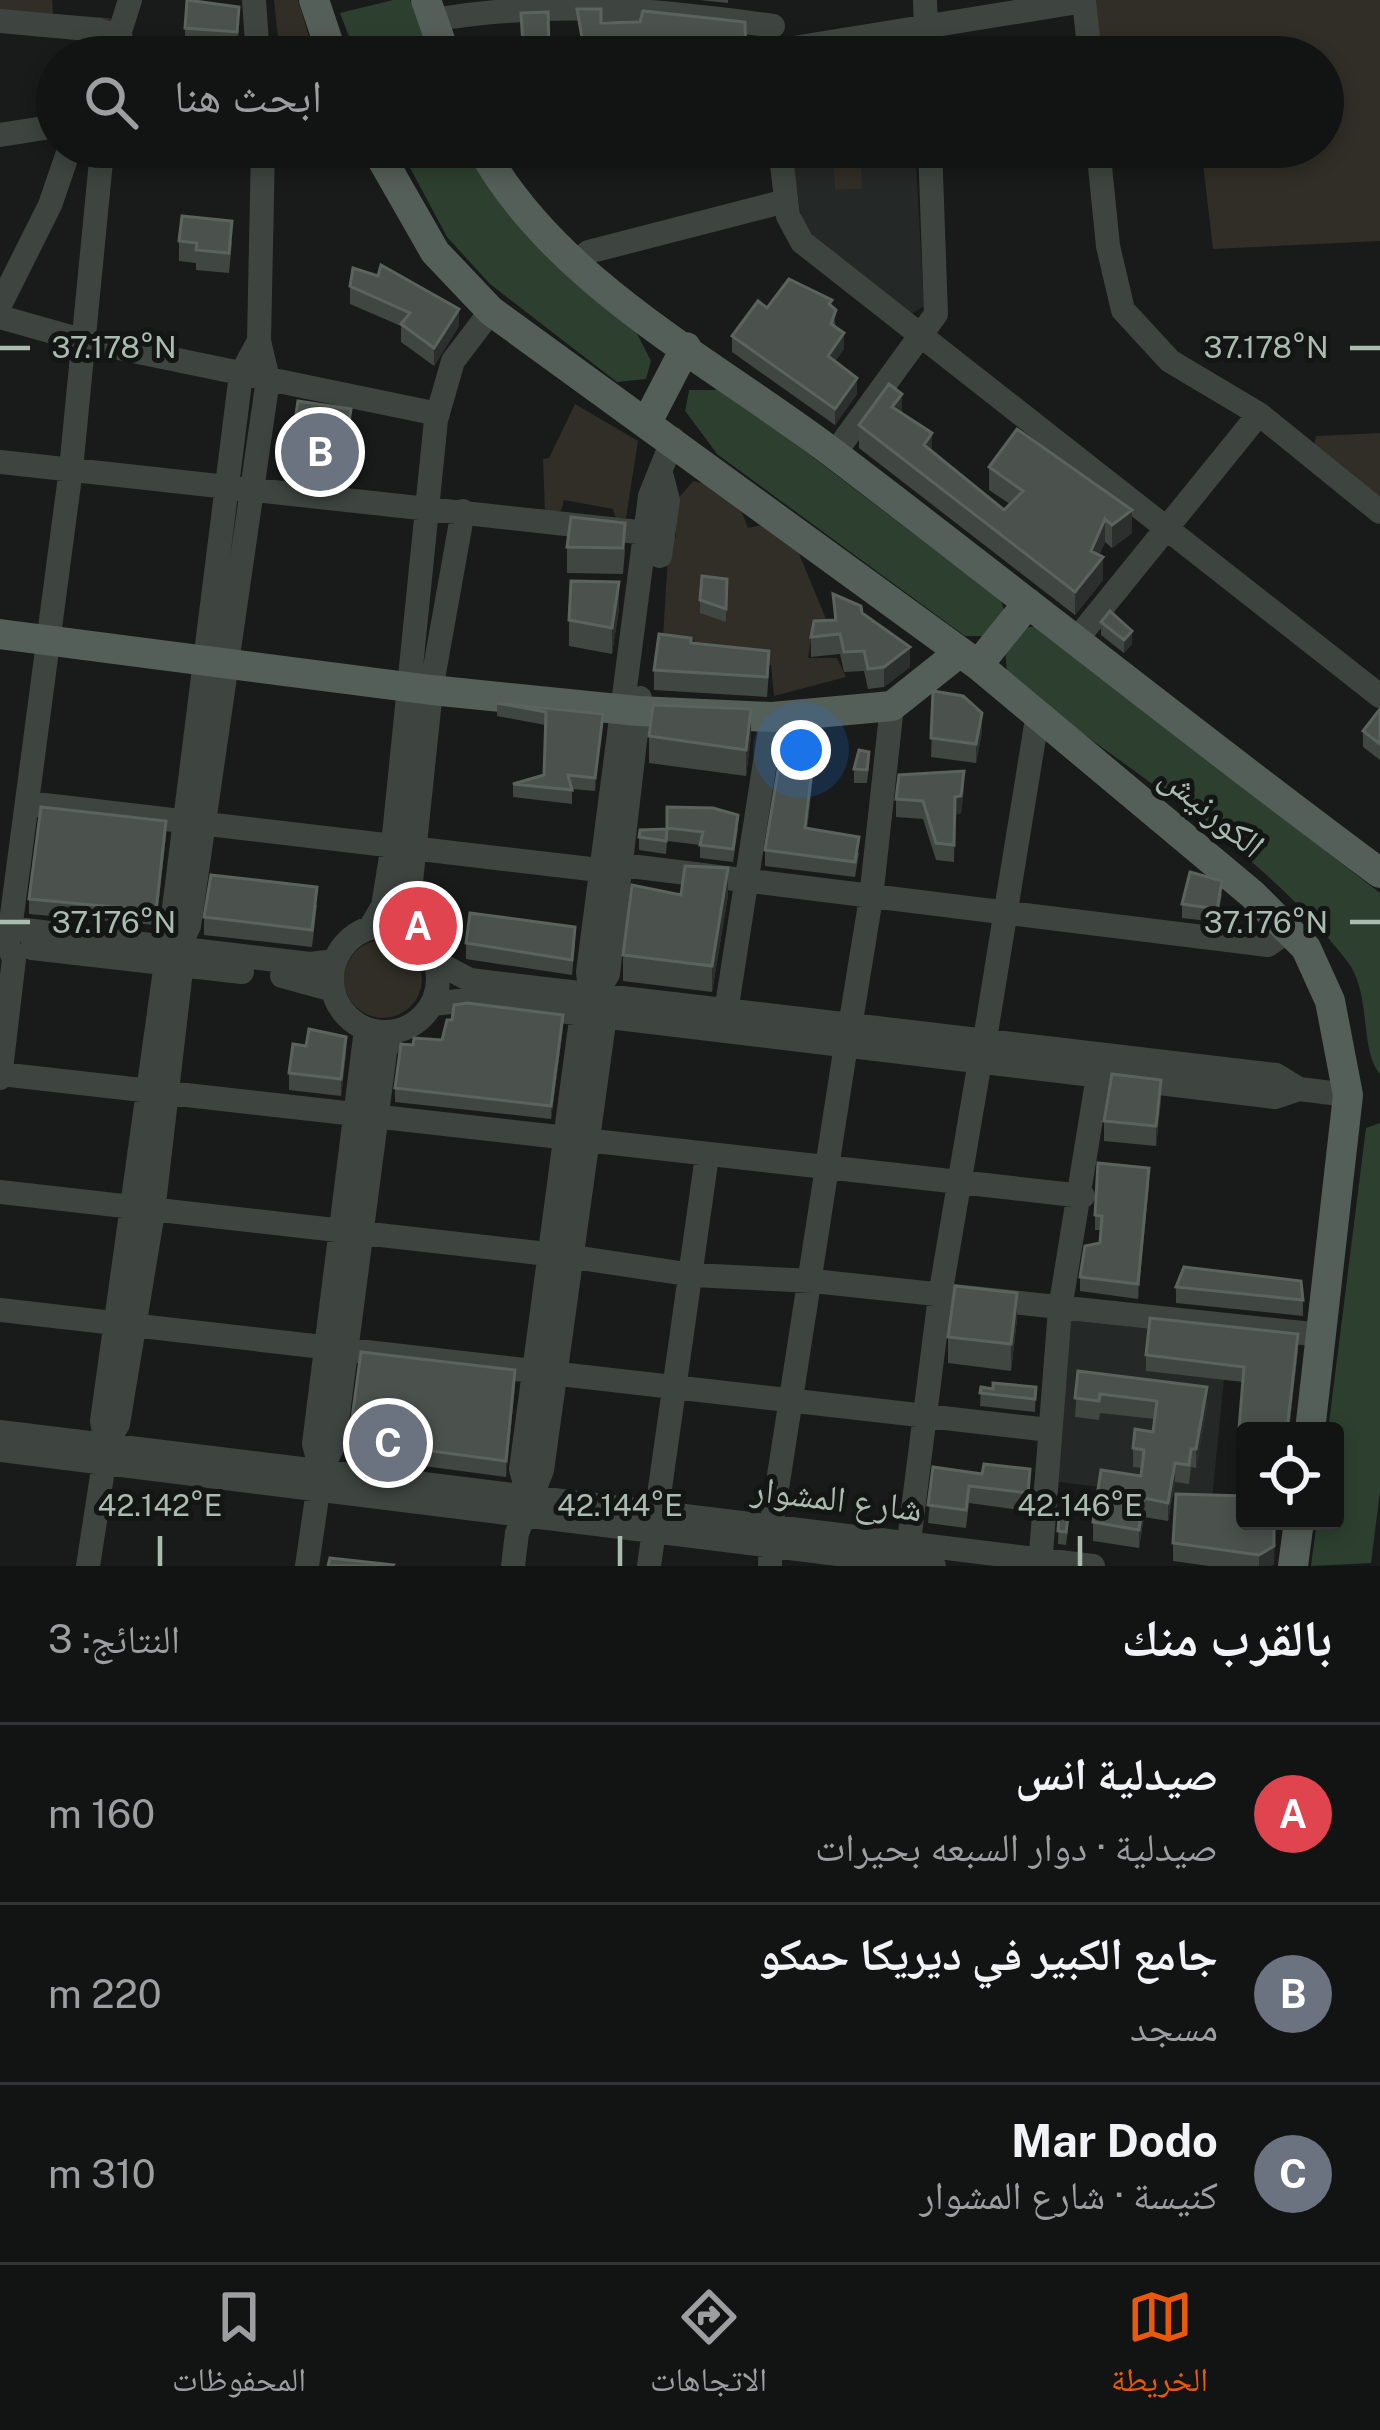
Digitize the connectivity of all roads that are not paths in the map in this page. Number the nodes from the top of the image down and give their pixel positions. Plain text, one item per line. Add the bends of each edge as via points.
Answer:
1 (130, 0) edge
2 (254, 0) edge
3 (314, 0) edge
4 (925, 0) edge
5 (1084, 0) edge
6 (429, 10) edge
7 (0, 21) edge
8 (926, 27) junction
9 (773, 34) edge
10 (105, 36) edge
11 (120, 36) edge
12 (257, 36) edge
13 (326, 36) edge
14 (926, 36) edge
15 (1088, 36) edge
16 (36, 129) edge
17 (0, 135) edge
18 (63, 168) edge
19 (100, 168) edge
20 (262, 168) edge
21 (387, 168) edge
22 (493, 168) edge
23 (782, 168) edge
24 (932, 168) edge
25 (1100, 168) edge
26 (786, 201) junction
27 (576, 266) junction
28 (0, 305) edge
29 (491, 311) junction
30 (0, 316) edge
31 (919, 339) junction
32 (85, 341) junction
33 (259, 341) junction
34 (682, 355) junction
35 (241, 374) junction
36 (268, 379) junction
37 (1259, 414) junction
38 (438, 415) junction
39 (657, 425) junction
40 (834, 454) junction
41 (0, 462) edge
42 (71, 469) junction
43 (662, 477) junction
44 (239, 492) junction
45 (428, 505) junction
46 (464, 511) junction
47 (1380, 512) edge
48 (1168, 527) junction
49 (647, 533) junction
50 (1023, 608) junction
51 (0, 634) edge
52 (47, 640) junction
53 (1076, 640) junction
54 (975, 658) junction
55 (214, 660) junction
56 (422, 688) junction
57 (1380, 696) edge
58 (892, 706) junction
59 (630, 709) junction
60 (1037, 713) junction
61 (772, 717) junction
62 (28, 803) junction
63 (194, 824) junction
64 (402, 846) junction
65 (611, 867) junction
66 (1380, 873) edge
67 (747, 882) junction
68 (872, 898) junction
69 (1004, 915) junction
70 (370, 928) junction
71 (1292, 929) junction
72 (406, 930) junction
73 (3, 939) edge
74 (175, 957) junction
75 (335, 961) junction
76 (436, 962) junction
77 (333, 990) junction
78 (433, 1004) junction
79 (594, 1005) junction
80 (726, 1012) junction
81 (366, 1029) junction
82 (393, 1032) junction
83 (848, 1036) junction
84 (982, 1050) junction
85 (0, 1075) edge
86 (1098, 1076) junction
87 (1299, 1089) junction
88 (159, 1092) junction
89 (1366, 1097) edge
90 (368, 1114) junction
91 (578, 1138) junction
92 (707, 1156) junction
93 (829, 1168) junction
94 (958, 1182) junction
95 (0, 1192) edge
96 (1083, 1196) junction
97 (142, 1210) junction
98 (352, 1232) junction
99 (562, 1255) junction
100 (693, 1275) junction
101 (813, 1281) junction
102 (940, 1296) junction
103 (1060, 1309) junction
104 (0, 1310) edge
105 (125, 1327) junction
106 (1322, 1335) junction
107 (338, 1350) junction
108 (545, 1370) junction
109 (676, 1386) junction
110 (794, 1400) junction
111 (926, 1416) junction
112 (1311, 1422) edge
113 (1049, 1430) junction
114 (0, 1432) edge
115 (0, 1450) edge
116 (106, 1454) junction
117 (320, 1479) junction
118 (528, 1506) junction
119 (657, 1521) junction
120 (1298, 1530) edge
121 (771, 1547) edge
122 (906, 1557) edge
123 (1040, 1563) edge
124 (88, 1566) edge
125 (308, 1566) edge
126 (513, 1566) edge
127 (530, 1566) edge
128 (650, 1566) edge
129 (934, 1566) edge
130 (1093, 1566) edge
131 (1293, 1566) edge

1 - 11 street
2 - 12 street
3 - 13 main road
4 - 8 street
5 - 8 street
5 - 15 street
6 - 9 street via 594,1
7 - 10 street
8 - 9 street
8 - 14 street
16 - 17 street
18 - 28 street
19 - 32 street
20 - 33 street
21 - 29 main road, الكورنيش via 435,252
22 - 27 main road, الكورنيش
23 - 26 street
24 - 31 street via 936,314
25 - 37 street via 1123,310 1170,361
26 - 27 street via 588,252
26 - 31 street via 802,242
27 - 34 main road, الكورنيش
29 - 38 street via 453,361
29 - 39 main road, الكورنيش
30 - 32 street
31 - 40 street
31 - 48 street
32 - 35 street
32 - 42 street
33 - 35 street
33 - 36 street
34 - 39 main road
34 - 40 main road, الكورنيش
35 - 36 street
35 - 44 street
36 - 38 street
36 - 44 street
37 - 47 street
37 - 48 street
38 - 45 street
39 - 43 street
39 - 54 main road, الكورنيش
40 - 50 main road, الكورنيش
41 - 42 street
42 - 44 street
42 - 52 street
43 - 49 street via 650,496
43 - 59 street via 668,500
44 - 45 street
44 - 55 street
45 - 46 street
45 - 56 street
46 - 49 street
46 - 56 street
48 - 53 street
48 - 57 street
49 - 59 street
50 - 53 main road, الكورنيش
50 - 54 main road
51 - 52 main road
52 - 55 main road
52 - 62 street
53 - 66 main road, الكورنيش
54 - 58 main road
54 - 60 main road, الكورنيش
55 - 56 main road
55 - 63 street
56 - 59 main road
56 - 64 street
58 - 61 main road
58 - 68 street
59 - 61 main road
59 - 65 street
60 - 69 street
60 - 71 main road, الكورنيش
61 - 67 street
62 - 63 street
62 - 73 street
63 - 64 street
63 - 74 street via 172,924
64 - 65 street
64 - 70 street
64 - 72 street
65 - 67 street
65 - 79 street via 608,974
67 - 68 street
67 - 80 street
68 - 69 street
68 - 83 street
69 - 71 street via 1268,945
69 - 84 street
70 - 72 street
70 - 75 street via 348,940
71 - 89 main road, الكورنيش via 1321,976
72 - 76 street
73 - 74 street
73 - 85 street via 14,959
74 - 75 street
74 - 77 street
74 - 88 street via 164,977
75 - 77 street
76 - 78 street
76 - 79 street via 470,980
77 - 81 street
78 - 79 street
78 - 82 street
79 - 80 street
79 - 83 street
79 - 91 street via 603,1030
80 - 83 street
81 - 82 street
81 - 90 street
82 - 90 street
83 - 84 street
83 - 93 street
84 - 86 street
84 - 87 street via 1276,1075
84 - 94 street
85 - 88 street
86 - 87 street via 1275,1096
86 - 96 street
87 - 89 street
88 - 90 street
88 - 97 street
89 - 106 main road, الكورنيش
90 - 91 street
90 - 98 street
91 - 92 street
91 - 99 street
92 - 93 street
92 - 100 street
93 - 94 street
93 - 101 street
94 - 96 street
94 - 102 street
95 - 97 street
96 - 103 street
97 - 98 street
97 - 105 street
98 - 99 street
98 - 107 street
99 - 100 street
99 - 108 street
100 - 101 street
100 - 109 street
101 - 102 street
101 - 110 street
102 - 103 street
102 - 111 street
103 - 106 street
103 - 113 street
104 - 105 street
105 - 107 street
105 - 116 street via 102,1421
106 - 112 main road, الكورنيش
107 - 108 street
107 - 117 street via 314,1444
108 - 109 street
108 - 118 street via 542,1470
109 - 110 street
109 - 119 street
110 - 111 street
110 - 121 street
111 - 113 street
111 - 122 street
113 - 123 street
114 - 116 street, شارع المشوار
115 - 116 street, شارع المشوار
116 - 117 street, شارع المشوار
116 - 124 street
117 - 118 street, شارع المشوار
117 - 125 street
118 - 119 street, شارع المشوار
118 - 126 street
118 - 127 street
119 - 121 street, شارع المشوار
119 - 128 street
120 - 131 main road
121 - 122 street, شارع المشوار
122 - 123 street, شارع المشوار
122 - 129 street, شارع المشوار
123 - 130 street, شارع المشوار

